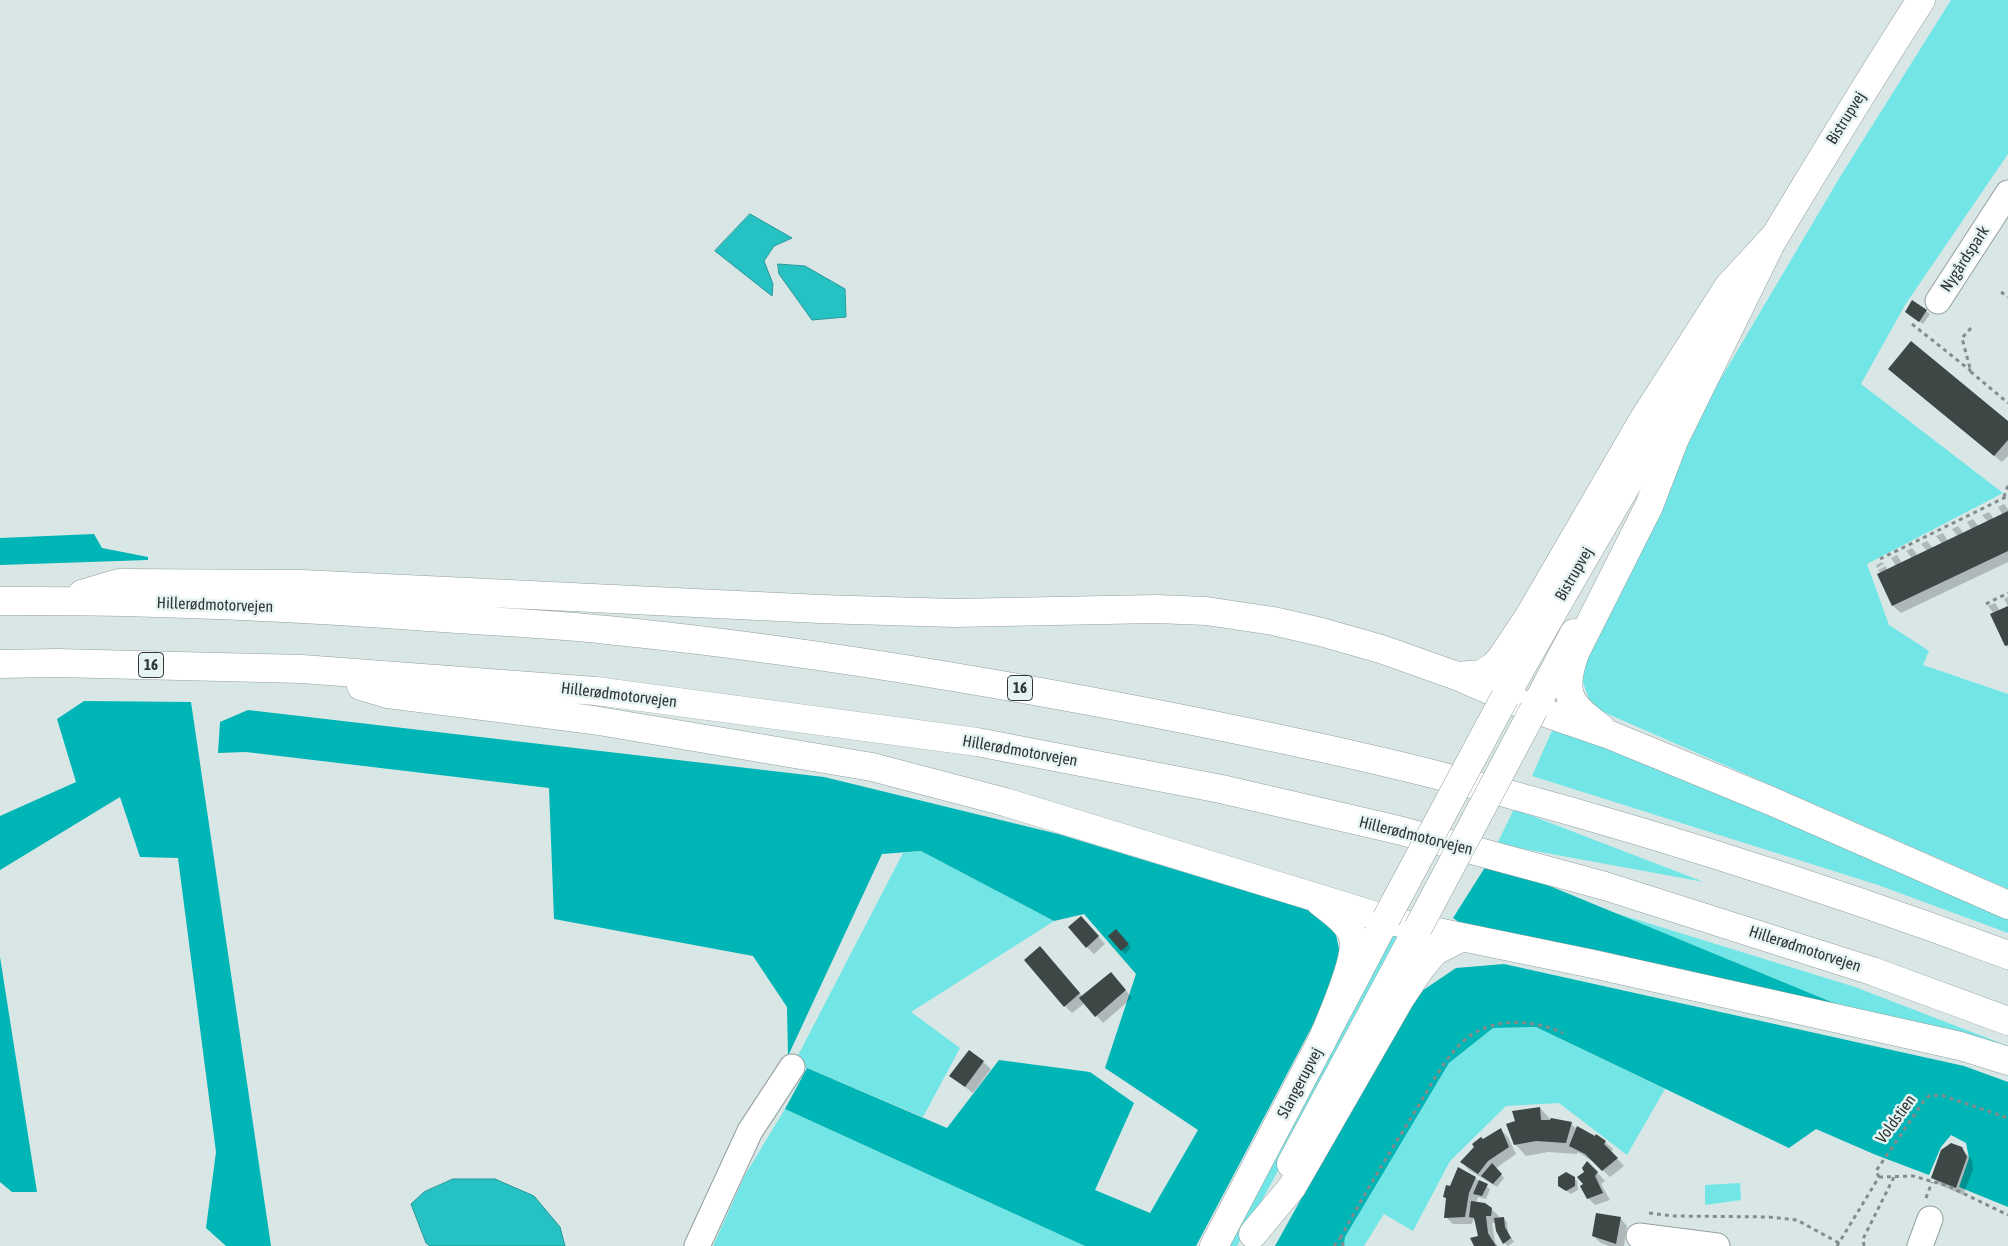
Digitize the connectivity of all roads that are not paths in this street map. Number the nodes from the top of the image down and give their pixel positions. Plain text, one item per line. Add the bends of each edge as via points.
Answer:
1 (1921, 0) edge
2 (2008, 192) edge
3 (1774, 237) junction
4 (1938, 301) dead end
5 (1672, 446) junction
6 (56, 601) junction
7 (0, 602) edge
8 (0, 664) edge
9 (302, 668) junction
10 (1457, 676) junction
11 (1505, 697) junction
12 (1534, 709) junction
13 (1610, 736) junction
14 (1315, 897) junction
15 (2008, 905) edge
16 (1386, 919) junction
17 (1418, 928) junction
18 (1461, 938) junction
19 (2008, 956) edge
20 (2008, 1021) edge
21 (1321, 1043) junction
22 (2008, 1061) edge
23 (792, 1067) dead end
24 (1928, 1209) road end
25 (1639, 1236) road end
26 (1250, 1240) edge
27 (697, 1246) edge
28 (1214, 1246) edge
29 (1716, 1246) edge
30 (1920, 1246) edge

1 - 3 main road, Bistrupvej via 1850,109
2 - 4 street, Nygårdspark
3 - 5 main road, Bistrupvej
3 - 10 main road via 1728,287 1643,420 1502,657 1482,674
3 - 11 main road, Bistrupvej via 1580,562
5 - 12 main road, Bistrupvej
5 - 13 main road via 1649,506 1575,653 1568,674 1568,693 1576,706
6 - 7 main road, Hillerødmotorvejen / 16
6 - 10 main road via 119,583 302,584 945,613 1164,609 1273,621 1381,649
6 - 19 main road, Hillerødmotorvejen / 16 via 309,608 604,629 789,651 984,681 1245,731 1428,773 1623,826 1890,912
8 - 9 main road, Hillerødmotorvejen / 16
9 - 14 main road via 388,694 593,720 872,767 1005,802
9 - 20 main road, Hillerødmotorvejen / 16 via 606,692 977,742 1221,789 1398,830 1605,886 1872,971
10 - 11 main road
11 - 12 main road
11 - 16 main road, Bistrupvej, bridge
12 - 13 main road
12 - 17 main road, Bistrupvej, bridge
13 - 15 main road via 1770,801
14 - 16 main road
14 - 21 main road via 1344,922 1355,947
16 - 17 main road
16 - 21 main road, Slangerupvej
17 - 18 main road
17 - 26 main road, Slangerupvej
18 - 22 main road via 1932,1039
18 - 26 main road via 1435,951 1420,970 1292,1187
21 - 28 main road, Slangerupvej
23 - 27 street via 750,1131
24 - 30 street
25 - 29 street

